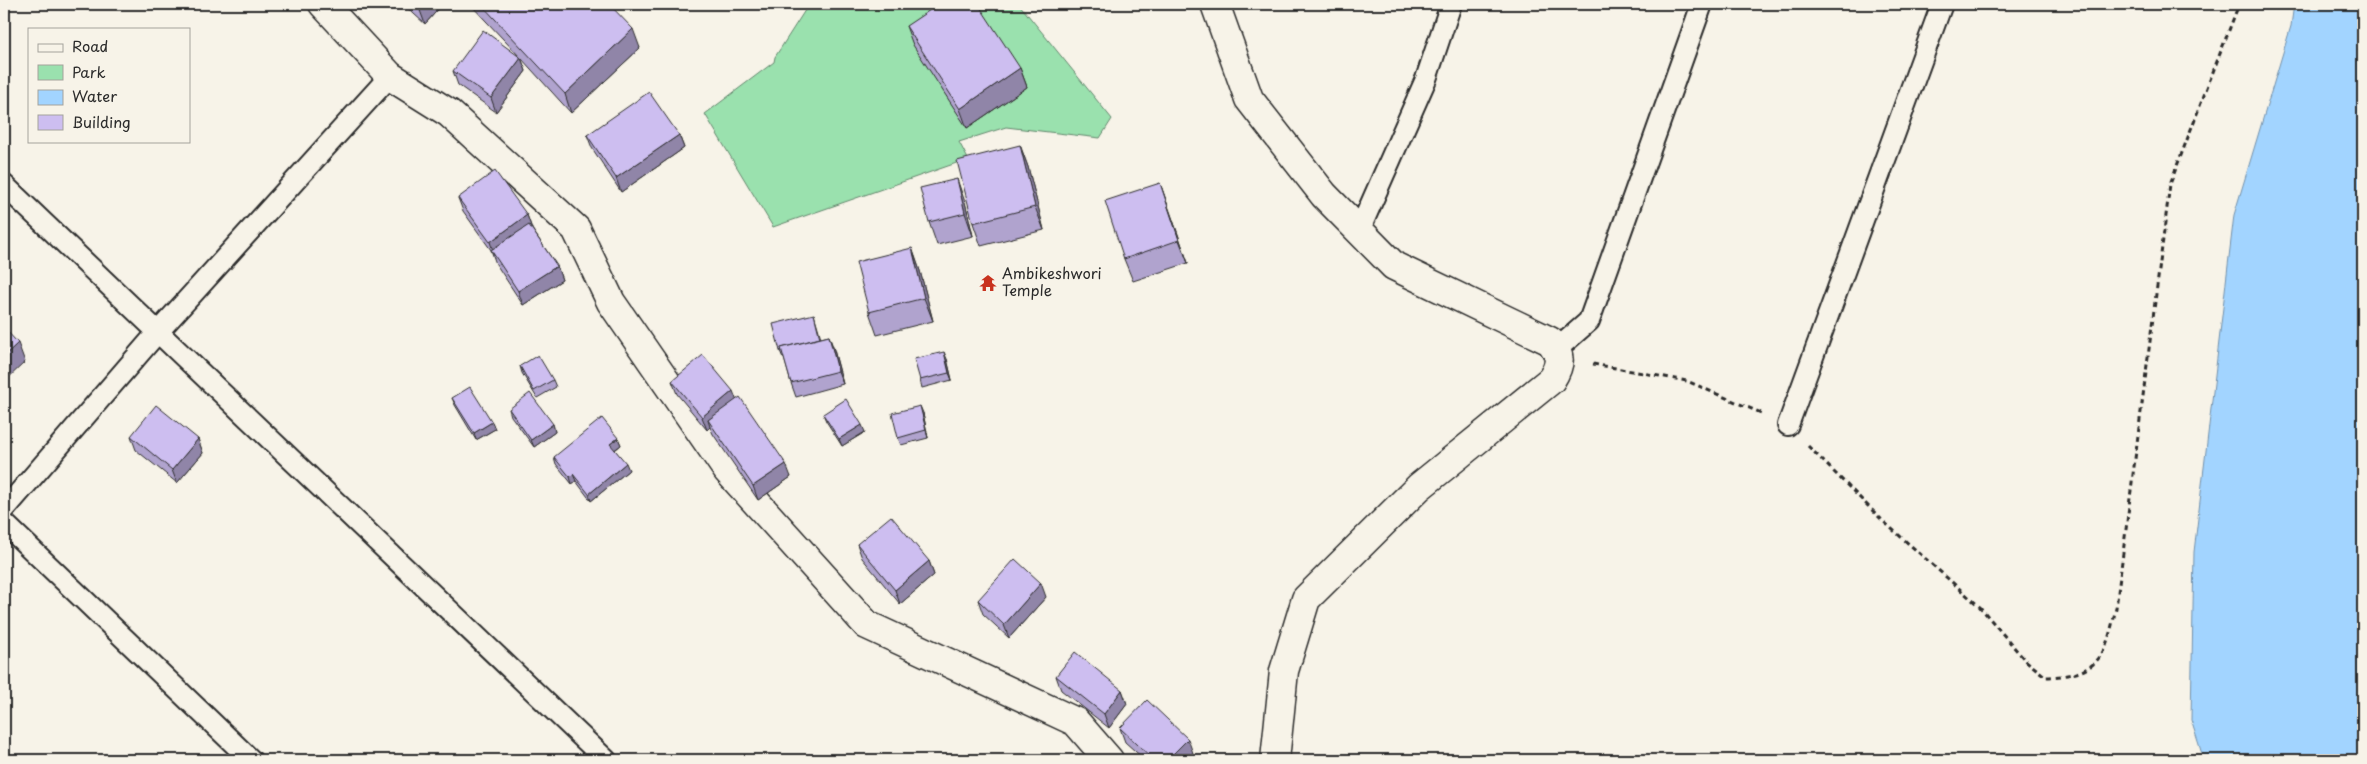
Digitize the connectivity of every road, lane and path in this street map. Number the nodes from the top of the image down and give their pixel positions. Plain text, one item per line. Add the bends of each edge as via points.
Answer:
1 (323, 4) edge
2 (1215, 4) edge
3 (1451, 4) edge
4 (1702, 4) edge
5 (1942, 4) edge
6 (2239, 4) edge
7 (390, 76) junction
8 (4, 185) edge
9 (1359, 230) junction
10 (157, 333) junction
11 (1559, 354) junction
12 (1788, 425) junction
13 (4, 510) edge
14 (4, 523) edge
15 (251, 760) edge
16 (606, 760) edge
17 (1109, 760) edge
18 (1274, 760) edge

1 - 7 street
2 - 9 street via 1250,99 1324,195
3 - 9 lane via 1426,79
4 - 11 lane via 1588,321
5 - 12 lane
6 - 12 path via 2170,184 2116,608 2107,648 2092,666 2069,676 2046,677 2024,659 1980,607 1883,521
7 - 10 lane
7 - 17 street via 450,113 576,229 611,302 728,470 868,625 1076,722
8 - 10 lane
9 - 11 street via 1394,266 1550,340
10 - 13 lane
10 - 16 lane
11 - 12 path via 1687,381
11 - 18 street via 1559,366 1551,380 1419,488 1306,599 1284,671
14 - 15 lane

